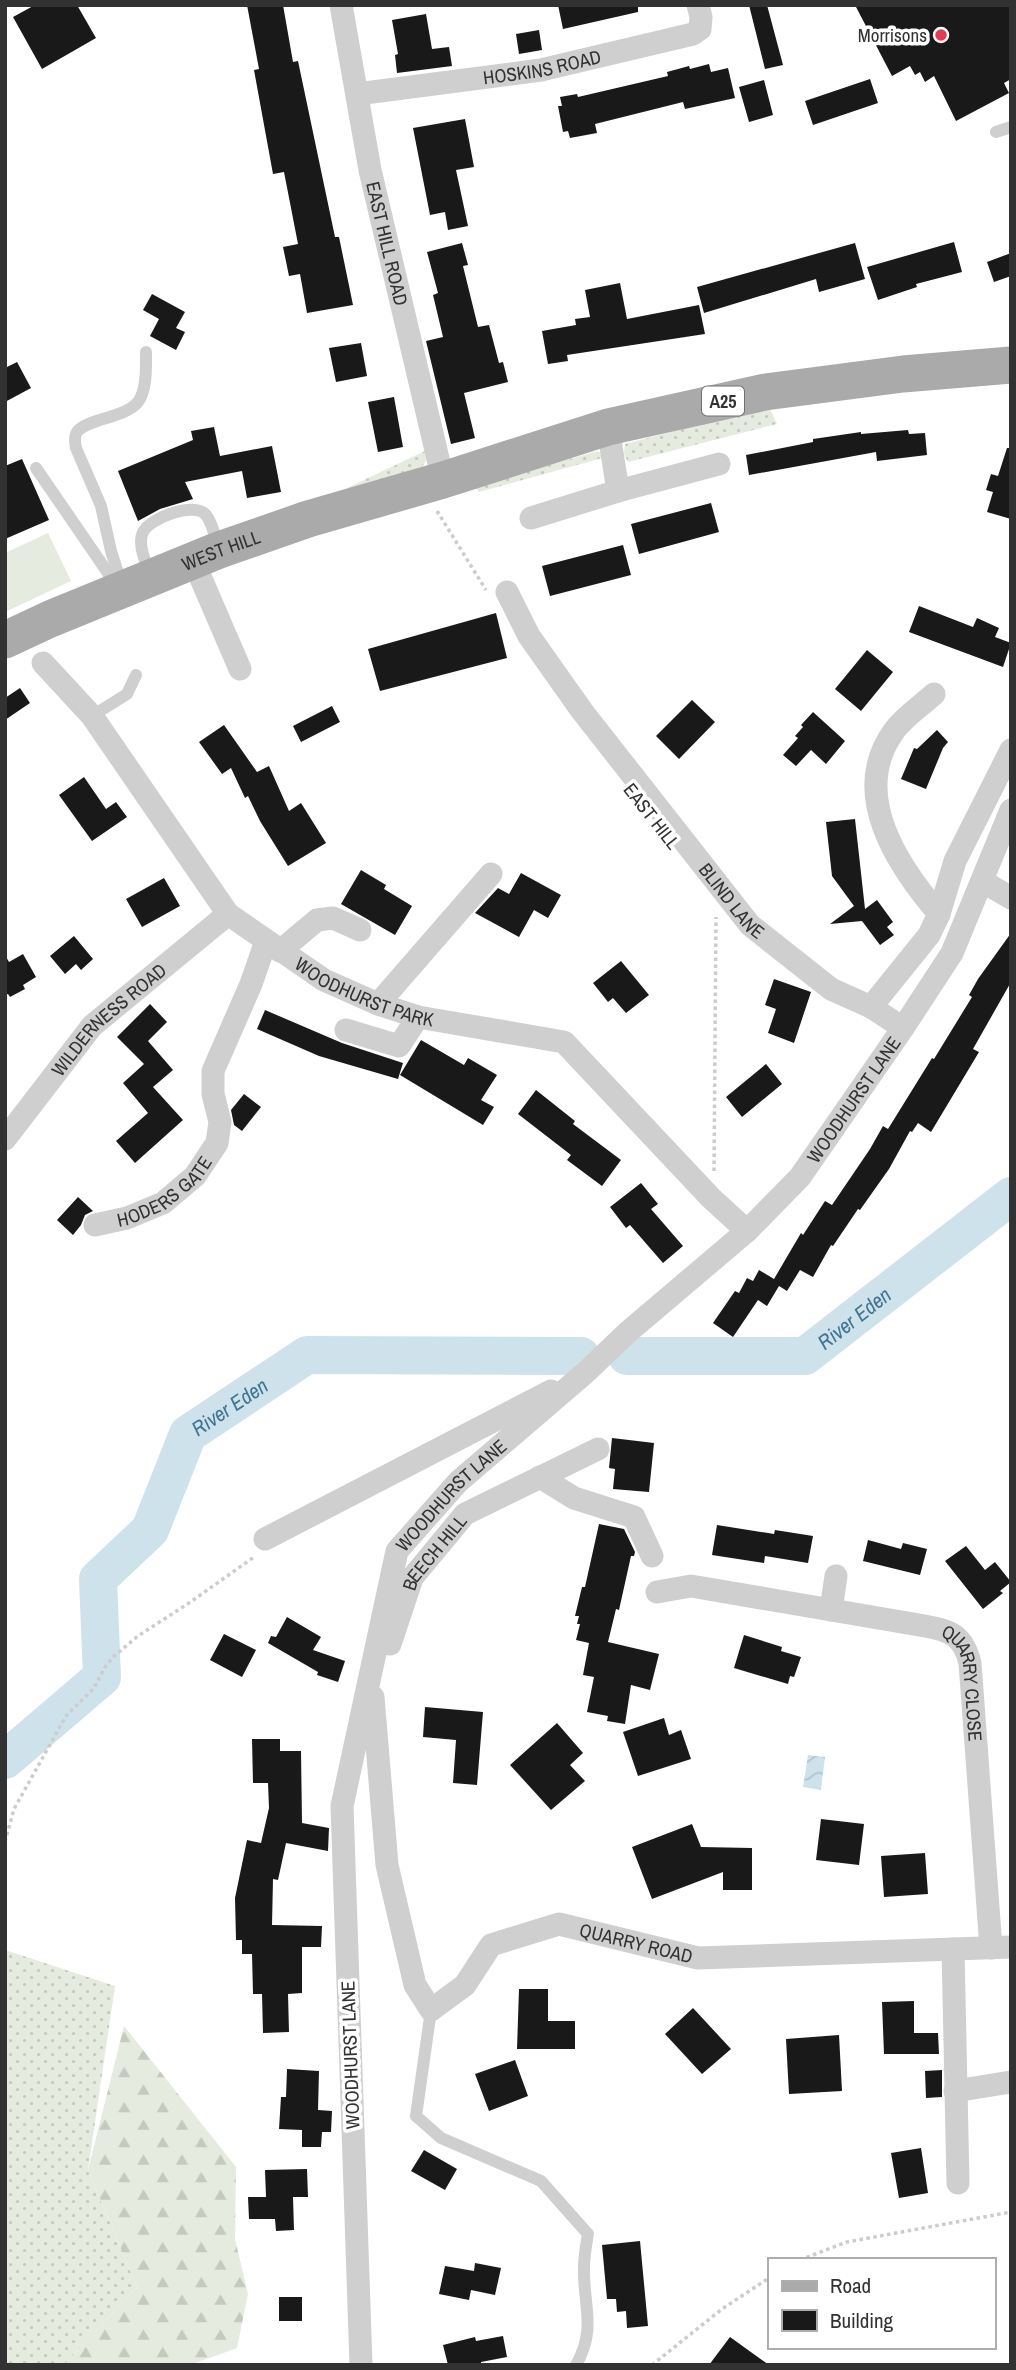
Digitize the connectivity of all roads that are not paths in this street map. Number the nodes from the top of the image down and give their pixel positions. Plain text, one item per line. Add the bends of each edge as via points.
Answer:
1 (341, 5) edge
2 (698, 5) edge
3 (357, 94) junction
4 (1011, 127) edge
5 (996, 132) dead end
6 (146, 352) dead end
7 (1011, 365) edge
8 (608, 428) junction
9 (719, 464) dead end
10 (36, 468) dead end
11 (432, 483) junction
12 (618, 491) junction
13 (531, 518) dead end
14 (206, 555) junction
15 (131, 585) junction
16 (499, 595) road end
17 (5, 639) edge
18 (43, 663) dead end
19 (240, 669) dead end
20 (136, 675) dead end
21 (934, 694) dead end
22 (92, 716) junction
23 (1011, 750) edge
24 (1011, 810) edge
25 (491, 874) dead end
26 (982, 881) junction
27 (1011, 898) edge
28 (228, 914) junction
29 (939, 914) junction
30 (360, 930) dead end
31 (273, 946) junction
32 (378, 1004) junction
33 (871, 1007) junction
34 (418, 1017) junction
35 (903, 1028) junction
36 (346, 1030) dead end
37 (5, 1139) edge
38 (95, 1225) dead end
39 (747, 1231) junction
40 (585, 1373) junction
41 (598, 1449) dead end
42 (540, 1477) junction
43 (264, 1546) road end
44 (652, 1556) dead end
45 (836, 1576) dead end
46 (657, 1592) dead end
47 (831, 1610) junction
48 (371, 1670) junction
49 (373, 1695) junction
50 (1001, 1947) edge
51 (953, 1949) junction
52 (431, 2010) junction
53 (1011, 2082) edge
54 (955, 2091) junction
55 (958, 2183) dead end
56 (360, 2365) edge
57 (576, 2365) edge

1 - 3 street, EAST HILL ROAD
2 - 3 street, HOSKINS ROAD via 700,29 692,34 541,70
3 - 11 street, EAST HILL ROAD
4 - 5 lane
6 - 15 lane via 144,386 137,403 83,427 75,439 101,506 111,551
7 - 8 main road, A25 via 765,391
8 - 11 main road, A25
8 - 12 street
9 - 12 street
10 - 15 lane
11 - 14 main road, WEST HILL / A25
12 - 13 street
14 - 15 main road, WEST HILL / A25
14 - 15 lane via 207,516 186,508 144,530
14 - 19 street
15 - 17 main road, WEST HILL / A25
16 - 33 street, BLIND LANE via 582,711 750,925 831,989
18 - 22 street, WOODHURST PARK
20 - 22 lane via 127,694
21 - 29 street via 895,730 879,758 874,785 883,828 913,884
22 - 28 street, WOODHURST PARK
23 - 29 street via 955,861
24 - 26 street, WOODHURST LANE
25 - 32 street
26 - 27 street
26 - 35 street, WOODHURST LANE via 952,953
28 - 31 street, WOODHURST PARK
28 - 37 street, WILDERNESS ROAD via 92,1026
29 - 33 street via 929,935
30 - 31 street via 333,918 317,919
31 - 32 street, WOODHURST PARK via 324,981
31 - 38 street, HODERS GATE via 213,1071 220,1122 217,1143 195,1176 163,1203
32 - 34 street, WOODHURST PARK
33 - 35 street, BLIND LANE
34 - 36 street via 399,1046
34 - 39 street, WOODHURST PARK via 564,1042
35 - 39 street, WOODHURST LANE via 800,1177
39 - 40 street, WOODHURST LANE
40 - 43 street
40 - 48 street, WOODHURST LANE via 458,1482 397,1551
41 - 42 street, BEECH HILL
42 - 44 street via 574,1498 634,1517
42 - 49 street, BEECH HILL via 465,1514 412,1578
45 - 47 street
46 - 47 street, QUARRY CLOSE via 691,1586
47 - 50 street, QUARRY CLOSE via 940,1629 954,1634 966,1647
48 - 49 street
48 - 56 street, WOODHURST LANE via 342,1806
49 - 52 street via 387,1865 415,1985
50 - 51 street, QUARRY ROAD
51 - 52 street, QUARRY ROAD via 698,1958 559,1924 491,1945 465,1985
51 - 54 street
52 - 57 lane via 416,2116 441,2138 541,2181 587,2234 584,2268 590,2323 586,2348
53 - 54 street
54 - 55 street

